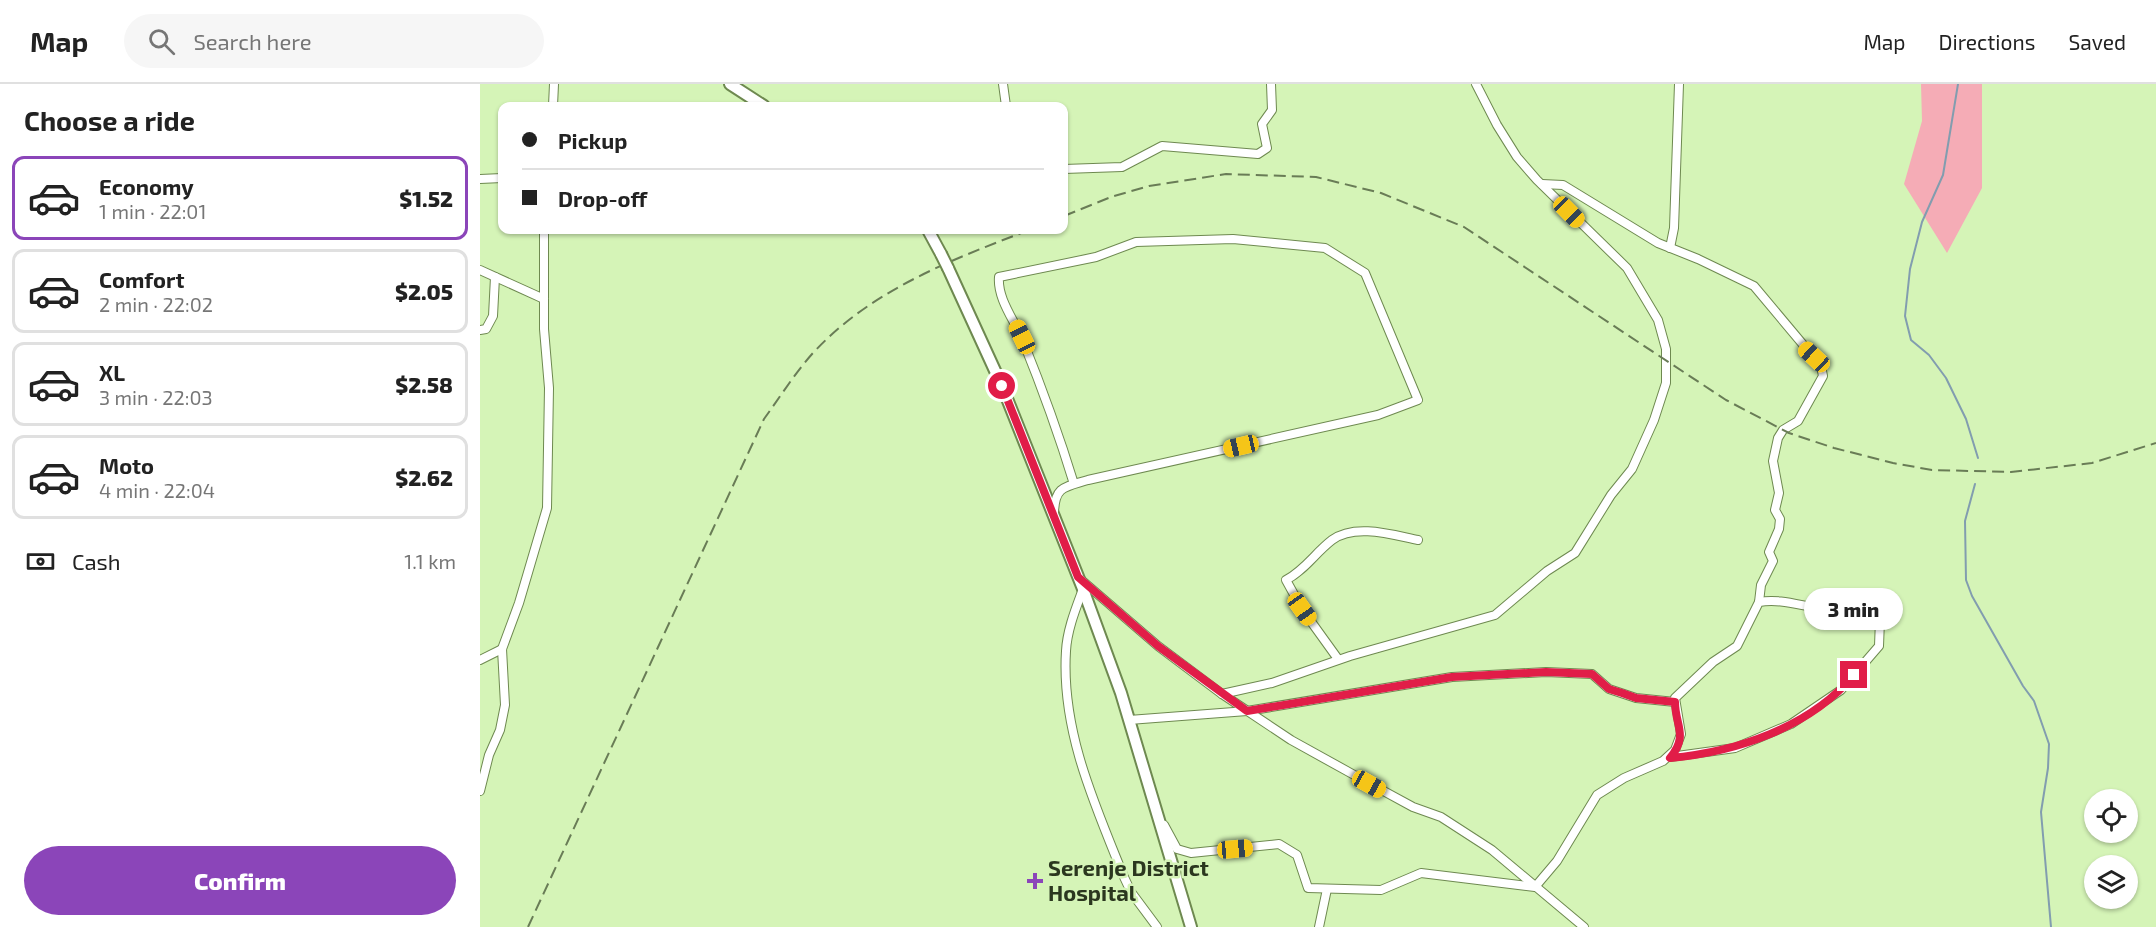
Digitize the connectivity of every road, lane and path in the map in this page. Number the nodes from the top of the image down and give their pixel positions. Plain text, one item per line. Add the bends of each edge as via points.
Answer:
1 (555, 84) edge
2 (730, 84) edge
3 (1003, 84) edge
4 (1271, 84) edge
5 (1476, 84) edge
6 (1678, 84) edge
7 (553, 102) edge
8 (758, 102) edge
9 (1005, 102) edge
10 (1068, 169) edge
11 (498, 178) edge
12 (480, 179) edge
13 (1542, 184) junction
14 (544, 234) edge
15 (930, 234) edge
16 (1670, 248) junction
17 (480, 270) edge
18 (495, 278) junction
19 (544, 299) junction
20 (480, 330) edge
21 (1074, 484) junction
22 (1054, 520) junction
23 (1418, 540) dead end
24 (1078, 577) junction
25 (1083, 589) junction
26 (1760, 602) junction
27 (1854, 605) dead end
28 (1880, 620) dead end
29 (502, 649) junction
30 (1338, 659) junction
31 (480, 660) edge
32 (1222, 694) junction
33 (1675, 702) junction
34 (1247, 711) junction
35 (1129, 720) junction
36 (1670, 758) junction
37 (483, 771) edge
38 (480, 791) edge
39 (1154, 805) junction
40 (1535, 887) junction
41 (1327, 889) junction
42 (1157, 927) edge
43 (1191, 927) edge
44 (1319, 927) edge
45 (1584, 927) edge

1 - 7 street
2 - 8 main road
3 - 9 street
4 - 10 street via 1272,110 1262,124 1267,148 1258,154 1162,146 1122,167
5 - 13 street via 1506,140
6 - 16 street via 1674,228
11 - 12 street
13 - 16 street via 1563,185
13 - 30 street via 1627,268 1658,320 1666,349 1666,383 1654,420 1632,469 1575,553 1546,571 1495,615
14 - 19 street
15 - 22 main road, bridge via 1002,386
16 - 26 street via 1754,286 1821,366 1824,376 1798,422 1783,430 1778,438 1773,461 1779,493 1775,510 1780,519 1779,529 1769,552 1773,561 1761,585
17 - 18 street
18 - 19 street
18 - 20 street via 493,316 486,329
19 - 29 street via 549,388 548,508
21 - 21 street via 1378,415 1418,400 1365,273 1325,248 1189,239 1136,242 1096,257 999,277 998,288 1022,337
21 - 22 street via 1061,489 1055,497
22 - 24 main road
23 - 30 street via 1376,533 1345,534 1333,539 1306,567 1286,580
24 - 25 main road
24 - 32 street via 1158,646
25 - 35 main road
25 - 42 street via 1066,651 1068,708 1076,751 1124,877
26 - 27 street via 1774,600 1836,611
26 - 33 street via 1737,646 1683,689
28 - 36 street via 1879,646 1841,690 1791,724 1734,748
29 - 31 street
29 - 37 street via 505,705 500,730
30 - 32 street via 1272,683
32 - 34 street
33 - 34 street via 1609,689 1592,674 1546,672 1452,677
33 - 36 street via 1681,734
34 - 35 street
34 - 40 street via 1383,791 1441,817 1492,850
35 - 39 main road
36 - 40 street via 1597,795 1557,861
37 - 38 street
39 - 41 street via 1177,849 1191,853 1279,844 1297,855 1308,888
39 - 43 main road
40 - 41 street via 1421,873 1381,890
40 - 45 street
41 - 44 street

